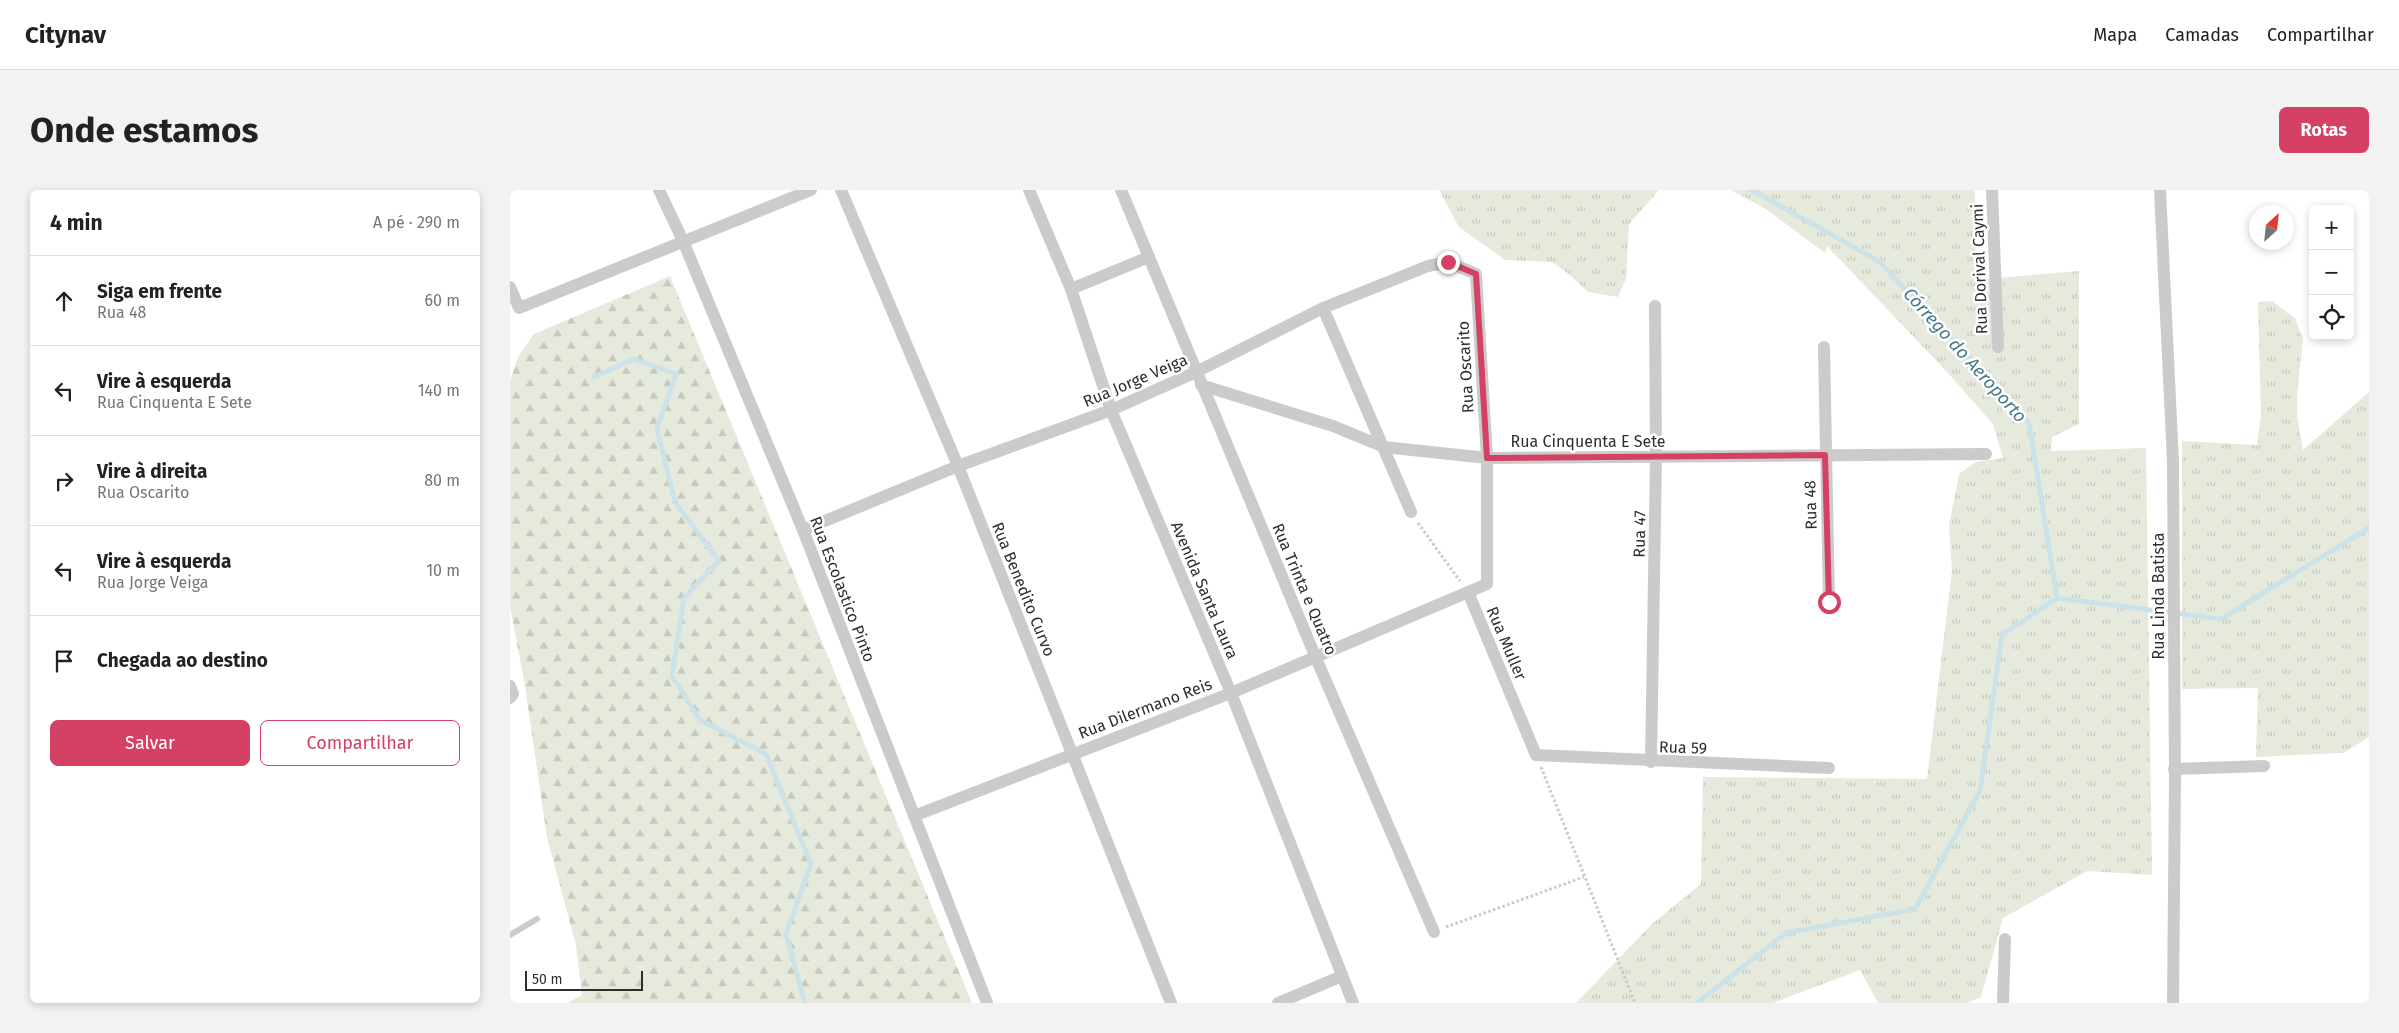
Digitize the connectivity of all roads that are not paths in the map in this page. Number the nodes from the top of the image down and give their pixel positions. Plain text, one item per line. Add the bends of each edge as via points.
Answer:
1 (659, 190) edge
2 (811, 190) edge
3 (841, 190) edge
4 (1029, 190) edge
5 (1121, 190) edge
6 (1992, 190) edge
7 (2160, 190) edge
8 (683, 241) junction
9 (1149, 258) junction
10 (1476, 274) joint
11 (510, 287) edge
12 (1071, 289) junction
13 (1655, 306) dead end
14 (1323, 308) junction
15 (1824, 347) dead end
16 (1998, 347) dead end
17 (1196, 372) junction
18 (1201, 385) junction
19 (1111, 410) junction
20 (1384, 447) junction
21 (1986, 454) dead end
22 (1825, 455) junction
23 (1656, 457) junction
24 (1487, 458) junction
25 (958, 466) junction
26 (1411, 512) road end
27 (803, 530) junction
28 (1468, 592) junction
29 (1829, 602) dead end
30 (1316, 658) junction
31 (1231, 693) junction
32 (1072, 753) junction
33 (1536, 755) joint
34 (1651, 762) junction
35 (2264, 766) dead end
36 (1829, 768) dead end
37 (2174, 769) junction
38 (914, 816) junction
39 (537, 919) dead end
40 (1434, 932) road end
41 (510, 935) edge
42 (2004, 939) dead end
43 (1342, 976) junction
44 (987, 1003) edge
45 (1172, 1003) edge
46 (1278, 1003) edge
47 (1353, 1003) edge
48 (2002, 1003) edge
49 (2173, 1003) edge

1 - 8 street, Rua Escolastico Pinto
2 - 8 street
3 - 25 street, Rua Benedito Curvo
4 - 12 street, Avenida Santa Laura
5 - 9 street, Rua Trinta e Quatro
6 - 16 street, Rua Dorival Caymi
7 - 37 street, Rua Linda Batista via 2174,462
8 - 11 street via 520,308
8 - 27 street, Rua Escolastico Pinto
9 - 12 street
9 - 17 street, Rua Trinta e Quatro
10 - 14 street, Rua Jorge Veiga via 1448,262 1428,266
10 - 24 street, Rua Oscarito
12 - 19 street, Avenida Santa Laura
13 - 23 street, Rua 47
14 - 17 street, Rua Jorge Veiga
14 - 20 street
15 - 22 street, Rua 48
17 - 18 street, Rua Trinta e Quatro
17 - 19 street, Rua Jorge Veiga
18 - 20 street, Rua Cinquenta E Sete via 1333,426
18 - 30 street, Rua Trinta e Quatro
19 - 25 street, Rua Jorge Veiga
19 - 31 street, Avenida Santa Laura
20 - 24 street, Rua Cinquenta E Sete
20 - 26 street
21 - 22 street, Rua Cinquenta E Sete
22 - 23 street, Rua Cinquenta E Sete
22 - 29 street, Rua 48
23 - 24 street, Rua Cinquenta E Sete
23 - 34 street, Rua 47
24 - 28 street, Rua Oscarito via 1487,584
25 - 27 street, Rua Jorge Veiga
25 - 32 street, Rua Benedito Curvo
27 - 38 street, Rua Escolastico Pinto
28 - 30 street, Rua Dilermano Reis
28 - 33 street, Rua Muller
30 - 31 street, Rua Dilermano Reis
30 - 40 street, Rua Trinta e Quatro
31 - 32 street, Rua Dilermano Reis
31 - 43 street, Avenida Santa Laura
32 - 38 street, Rua Dilermano Reis
32 - 45 street, Rua Benedito Curvo
33 - 34 street, Rua 59
34 - 36 street, Rua 59
35 - 37 street
37 - 49 street, Rua Linda Batista
38 - 44 street, Rua Escolastico Pinto
39 - 41 lane
42 - 48 street
43 - 46 street
43 - 47 street, Avenida Santa Laura

